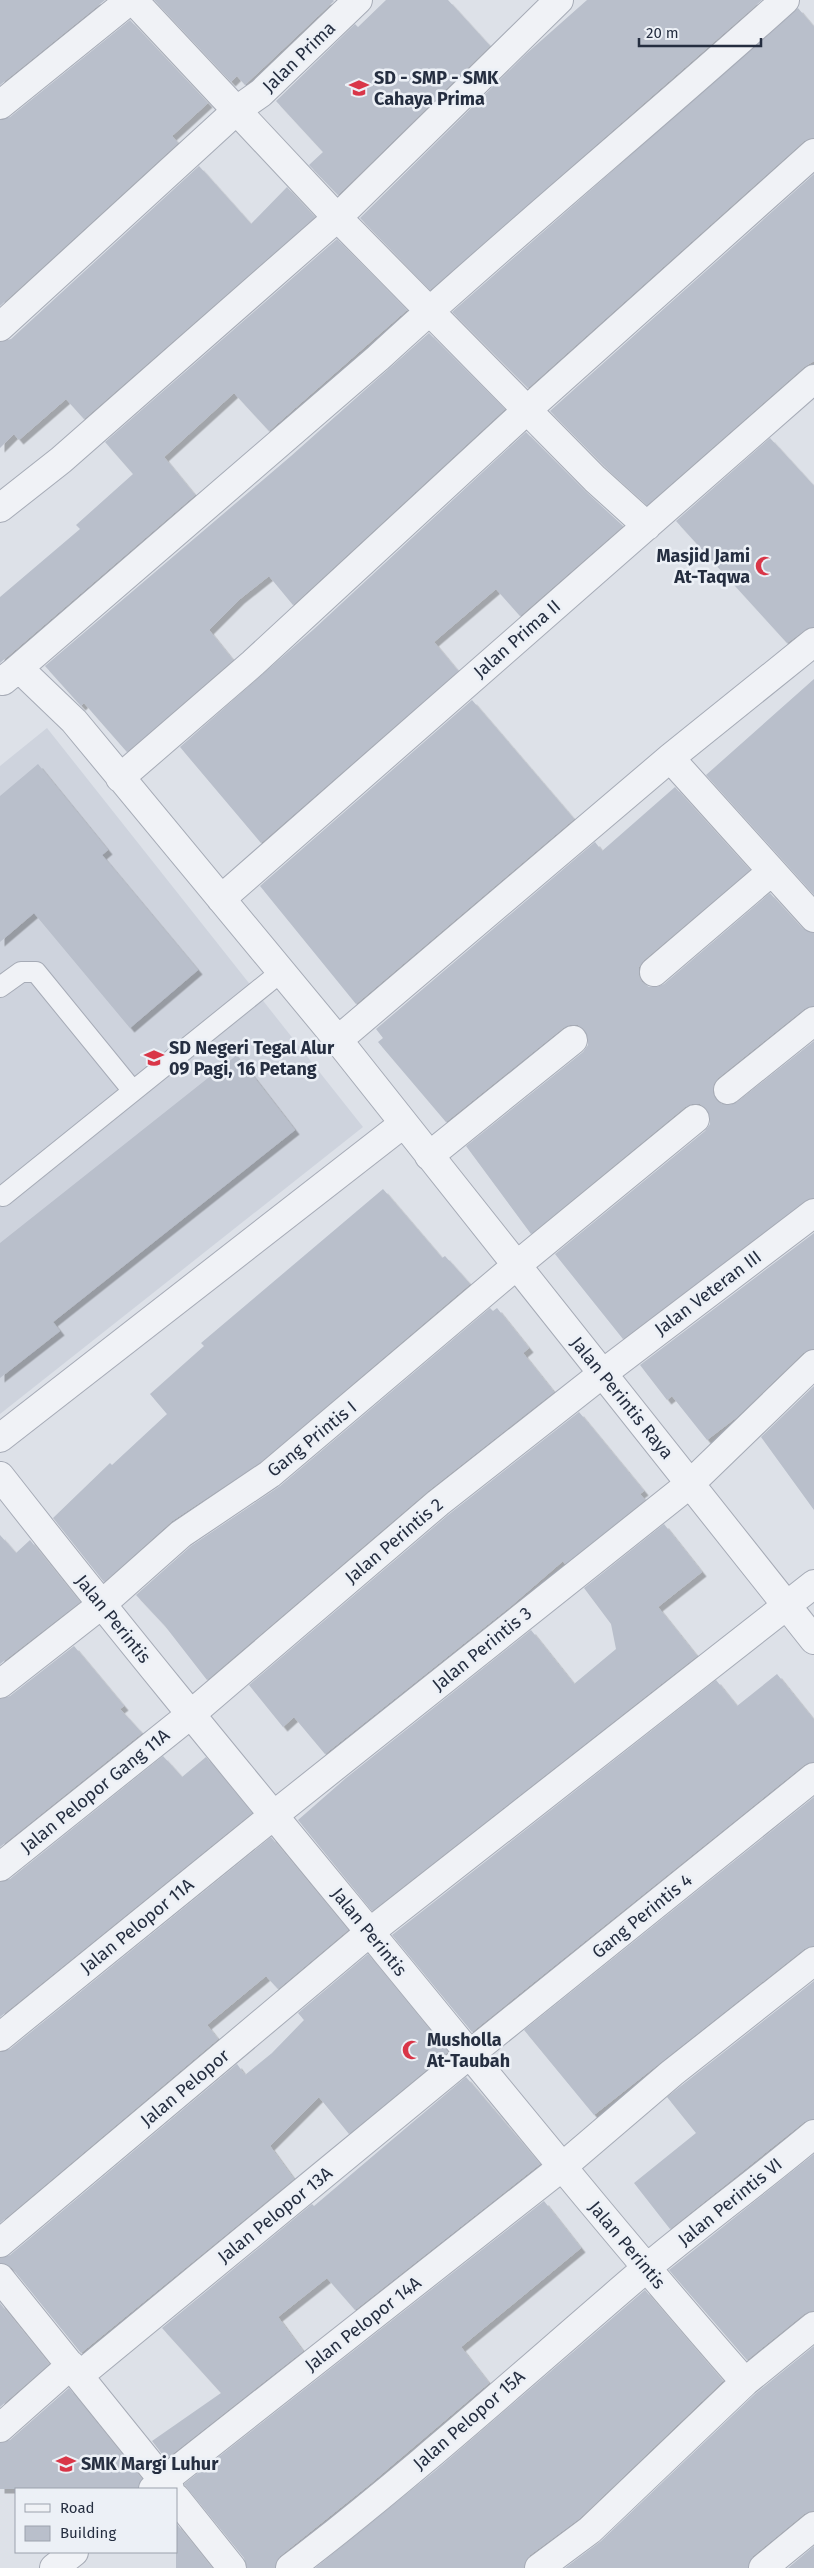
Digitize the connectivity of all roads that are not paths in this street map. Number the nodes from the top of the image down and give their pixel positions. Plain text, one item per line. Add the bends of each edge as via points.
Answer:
1 (132, 0) edge
2 (358, 0) edge
3 (559, 0) edge
4 (785, 0) edge
5 (0, 105) edge
6 (237, 110) junction
7 (814, 153) edge
8 (338, 217) junction
9 (429, 310) junction
10 (0, 327) edge
11 (814, 379) edge
12 (528, 410) junction
13 (0, 508) edge
14 (647, 526) junction
15 (814, 642) edge
16 (7, 678) edge
17 (670, 758) junction
18 (120, 778) junction
19 (771, 872) junction
20 (221, 899) junction
21 (814, 918) edge
22 (281, 972) junction
23 (654, 972) dead end
24 (0, 987) edge
25 (814, 1020) edge
26 (338, 1040) junction
27 (573, 1040) dead end
28 (133, 1090) junction
29 (728, 1090) dead end
30 (695, 1119) dead end
31 (404, 1124) junction
32 (429, 1156) junction
33 (3, 1196) dead end
34 (814, 1213) edge
35 (517, 1265) junction
36 (814, 1364) edge
37 (602, 1374) junction
38 (0, 1438) edge
39 (0, 1476) edge
40 (691, 1483) junction
41 (814, 1584) edge
42 (101, 1605) junction
43 (787, 1605) junction
44 (814, 1640) edge
45 (0, 1684) edge
46 (190, 1714) junction
47 (814, 1777) edge
48 (274, 1815) junction
49 (0, 1867) edge
50 (370, 1932) junction
51 (814, 1961) edge
52 (0, 2038) edge
53 (470, 2054) junction
54 (814, 2134) edge
55 (562, 2167) junction
56 (0, 2243) edge
57 (646, 2269) junction
58 (0, 2278) edge
59 (814, 2326) edge
60 (76, 2370) junction
61 (745, 2382) junction
62 (0, 2428) edge
63 (165, 2488) edge
64 (167, 2488) edge
65 (178, 2503) edge
66 (814, 2526) edge
67 (73, 2553) edge
68 (54, 2568) edge
69 (232, 2568) edge
70 (290, 2568) edge
71 (539, 2568) edge
72 (762, 2568) edge

1 - 5 street
1 - 6 street
2 - 6 street, Jalan Prima via 261,93
3 - 8 street
4 - 9 street
6 - 8 street
6 - 10 street, Jalan Prima
7 - 12 street
8 - 9 street
8 - 13 street via 61,460
9 - 12 street
9 - 16 street via 378,358
11 - 14 street, Jalan Prima II
12 - 14 street via 595,479
12 - 18 street via 253,663
14 - 20 street, Jalan Prima II
15 - 17 street
16 - 18 street, Jalan Perintis Raya via 25,674 74,721
17 - 19 street
17 - 26 street
18 - 20 street, Jalan Perintis Raya
19 - 21 street
19 - 23 street
20 - 22 street, Jalan Perintis Raya
22 - 26 street, Jalan Perintis Raya
22 - 28 lane
24 - 28 lane via 21,972 36,972
25 - 29 street
26 - 31 street, Jalan Perintis Raya
27 - 32 street
28 - 33 lane
30 - 35 street, Gang Printis I
31 - 32 street, Jalan Perintis Raya
31 - 38 street
32 - 35 street, Jalan Perintis Raya
34 - 37 street, Jalan Veteran III
35 - 37 street, Jalan Perintis Raya
35 - 42 street, Gang Printis I via 270,1474 181,1534
36 - 40 street, Jalan Perintis 3
37 - 40 street, Jalan Perintis Raya
37 - 46 street, Jalan Perintis 2 via 438,1504
39 - 42 street, Jalan Perintis
40 - 43 street, Jalan Perintis Raya
40 - 48 street, Jalan Perintis 3
41 - 43 street
42 - 45 street, Gang Printis I
42 - 46 street, Jalan Perintis
43 - 44 street, Jalan Perintis Raya
43 - 50 street
46 - 48 street, Jalan Perintis
46 - 49 street, Jalan Pelopor Gang 11A
47 - 53 street, Gang Perintis 4
48 - 50 street, Jalan Perintis
48 - 52 street, Jalan Pelopor 11A
50 - 53 street, Jalan Perintis
50 - 56 street, Jalan Pelopor
51 - 55 street, Jalan Pelopor 14A via 672,2073
53 - 55 street, Jalan Perintis
53 - 60 street, Jalan Pelopor 13A
54 - 57 street, Jalan Perintis VI via 762,2179
55 - 57 street, Jalan Perintis
55 - 64 street, Jalan Pelopor 14A
57 - 61 street, Jalan Perintis
57 - 70 street, Jalan Pelopor 15A via 369,2508
58 - 60 street
59 - 61 street
60 - 62 street, Jalan Pelopor 13A
60 - 63 street
61 - 71 street via 590,2530
65 - 69 street
66 - 72 street
67 - 68 street

